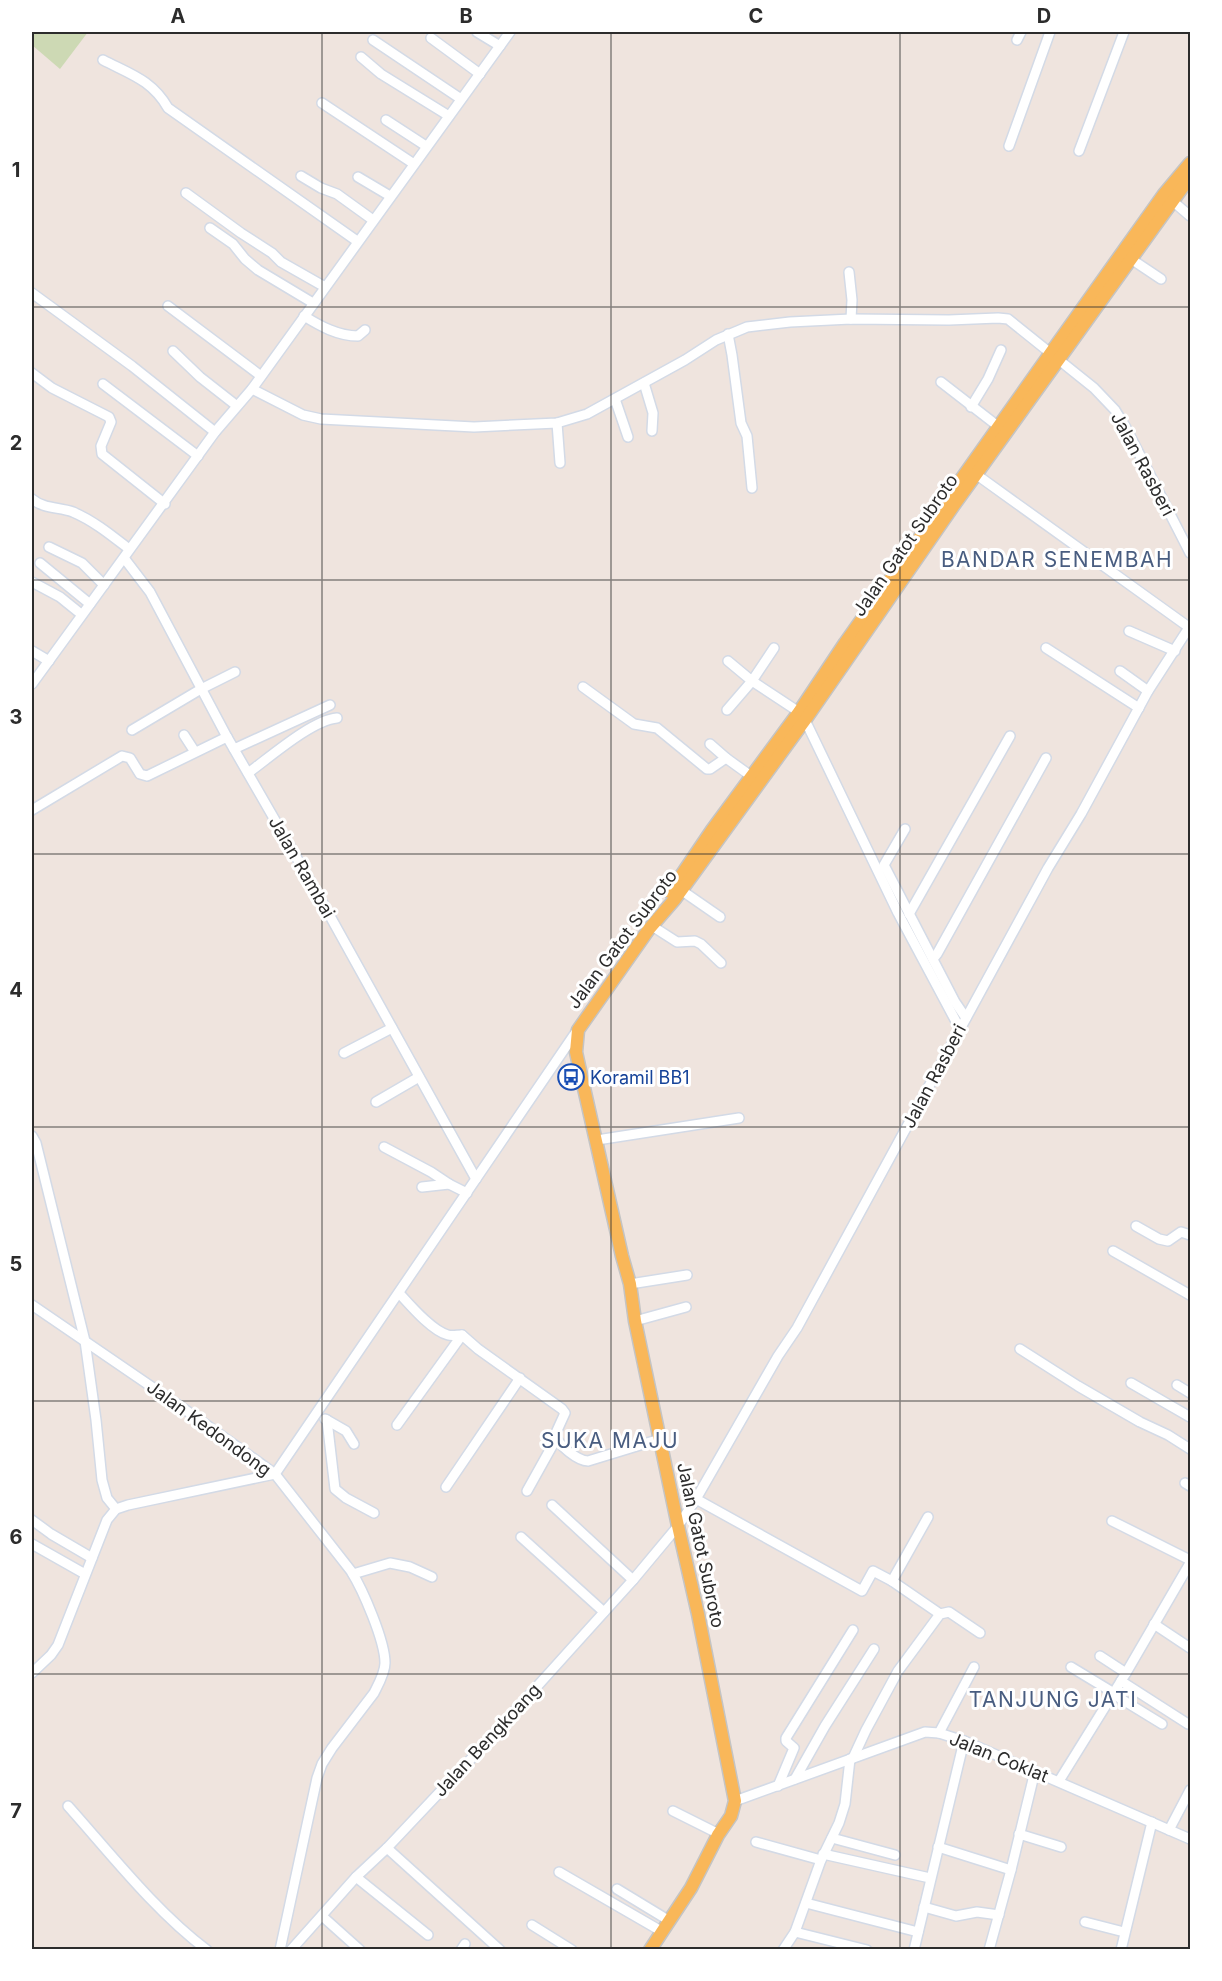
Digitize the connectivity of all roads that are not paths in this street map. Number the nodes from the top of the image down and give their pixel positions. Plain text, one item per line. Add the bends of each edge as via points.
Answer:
1 (477, 32) edge
2 (510, 32) edge
3 (1050, 32) edge
4 (1124, 32) edge
5 (431, 38) dead end
6 (374, 40) dead end
7 (500, 46) junction
8 (361, 57) dead end
9 (103, 60) dead end
10 (480, 74) junction
11 (461, 99) junction
12 (322, 103) dead end
13 (449, 116) junction
14 (387, 120) dead end
15 (426, 146) junction
16 (1009, 146) dead end
17 (1079, 151) dead end
18 (1191, 163) edge
19 (414, 164) junction
20 (301, 176) dead end
21 (358, 177) dead end
22 (1191, 177) edge
23 (186, 194) dead end
24 (390, 196) junction
25 (1168, 198) junction
26 (1191, 216) edge
27 (373, 220) junction
28 (210, 228) dead end
29 (357, 241) junction
30 (1131, 259) junction
31 (849, 272) dead end
32 (1161, 279) dead end
33 (325, 287) junction
34 (32, 293) edge
35 (313, 303) junction
36 (168, 306) dead end
37 (304, 316) junction
38 (851, 320) junction
39 (365, 330) dead end
40 (728, 334) junction
41 (1001, 350) dead end
42 (172, 351) dead end
43 (1054, 357) junction
44 (32, 373) edge
45 (261, 376) junction
46 (940, 382) dead end
47 (644, 383) junction
48 (103, 384) dead end
49 (252, 389) junction
50 (615, 399) junction
51 (237, 406) junction
52 (971, 407) junction
53 (557, 423) junction
54 (999, 427) junction
55 (652, 431) dead end
56 (215, 432) junction
57 (628, 437) dead end
58 (198, 456) junction
59 (560, 463) dead end
60 (977, 475) junction
61 (752, 488) dead end
62 (32, 500) edge
63 (165, 504) junction
64 (49, 547) dead end
65 (1191, 553) edge
66 (127, 554) junction
67 (40, 563) dead end
68 (32, 582) edge
69 (104, 585) junction
70 (90, 604) junction
71 (81, 615) junction
72 (1190, 627) edge
73 (1129, 631) dead end
74 (774, 648) dead end
75 (1046, 648) dead end
76 (32, 651) edge
77 (1175, 651) junction
78 (49, 661) junction
79 (728, 661) dead end
80 (1120, 671) dead end
81 (235, 672) dead end
82 (752, 681) junction
83 (32, 684) edge
84 (583, 687) dead end
85 (201, 689) junction
86 (1148, 691) junction
87 (330, 705) dead end
88 (1139, 708) junction
89 (727, 710) dead end
90 (802, 716) junction
91 (337, 718) dead end
92 (132, 730) dead end
93 (184, 735) dead end
94 (1010, 736) dead end
95 (227, 737) junction
96 (710, 744) dead end
97 (234, 749) junction
98 (195, 752) junction
99 (726, 758) junction
100 (1046, 758) dead end
101 (248, 773) junction
102 (751, 776) junction
103 (32, 810) edge
104 (905, 830) dead end
105 (681, 890) junction
106 (909, 914) junction
107 (720, 917) dead end
108 (653, 924) junction
109 (933, 959) junction
110 (721, 963) dead end
111 (966, 1018) junction
112 (392, 1028) junction
113 (960, 1029) junction
114 (578, 1030) junction
115 (344, 1053) dead end
116 (419, 1077) junction
117 (376, 1102) dead end
118 (739, 1118) dead end
119 (32, 1136) edge
120 (597, 1140) junction
121 (384, 1147) dead end
122 (476, 1179) junction
123 (448, 1185) junction
124 (422, 1187) dead end
125 (467, 1193) junction
126 (1136, 1226) dead end
127 (1191, 1235) edge
128 (1113, 1251) dead end
129 (687, 1275) dead end
130 (630, 1284) junction
131 (399, 1293) junction
132 (1191, 1295) edge
133 (32, 1305) edge
134 (686, 1307) dead end
135 (635, 1321) junction
136 (462, 1335) junction
137 (85, 1341) junction
138 (1020, 1349) dead end
139 (520, 1378) junction
140 (1131, 1383) dead end
141 (1177, 1385) dead end
142 (1191, 1393) edge
143 (315, 1414) junction
144 (1191, 1417) edge
145 (327, 1420) junction
146 (398, 1425) dead end
147 (556, 1438) junction
148 (660, 1439) junction
149 (354, 1444) dead end
150 (1191, 1449) edge
151 (275, 1474) junction
152 (446, 1487) dead end
153 (527, 1491) dead end
154 (696, 1499) junction
155 (552, 1504) dead end
156 (116, 1509) junction
157 (374, 1514) dead end
158 (928, 1517) dead end
159 (32, 1520) edge
160 (1112, 1521) dead end
161 (678, 1526) junction
162 (521, 1537) dead end
163 (32, 1544) edge
164 (92, 1557) junction
165 (1191, 1562) edge
166 (86, 1574) junction
167 (353, 1574) junction
168 (432, 1577) dead end
169 (1187, 1578) edge
170 (633, 1580) junction
171 (892, 1581) junction
172 (604, 1612) junction
173 (940, 1614) junction
174 (1154, 1624) junction
175 (853, 1630) dead end
176 (981, 1633) dead end
177 (1191, 1648) edge
178 (874, 1649) dead end
179 (1100, 1656) dead end
180 (974, 1667) dead end
181 (1071, 1667) dead end
182 (32, 1673) edge
183 (1124, 1677) junction
184 (1114, 1694) junction
185 (1162, 1724) dead end
186 (1188, 1724) dead end
187 (939, 1733) junction
188 (964, 1741) junction
189 (852, 1759) junction
190 (1035, 1771) junction
191 (795, 1779) junction
192 (1059, 1781) junction
193 (778, 1786) junction
194 (1191, 1790) edge
195 (735, 1801) junction
196 (68, 1806) dead end
197 (673, 1811) dead end
198 (1152, 1822) junction
199 (1169, 1830) junction
200 (719, 1834) junction
201 (1018, 1834) junction
202 (832, 1838) junction
203 (1191, 1839) edge
204 (756, 1842) dead end
205 (938, 1847) junction
206 (1060, 1847) dead end
207 (387, 1848) junction
208 (895, 1856) dead end
209 (822, 1857) junction
210 (1011, 1870) junction
211 (559, 1872) dead end
212 (356, 1877) junction
213 (930, 1878) junction
214 (617, 1889) dead end
215 (806, 1903) junction
216 (924, 1907) junction
217 (999, 1915) junction
218 (322, 1916) junction
219 (1085, 1922) dead end
220 (532, 1925) dead end
221 (664, 1925) junction
222 (795, 1932) junction
223 (918, 1932) junction
224 (1124, 1932) junction
225 (428, 1935) dead end
226 (915, 1949) edge
227 (207, 1950) edge
228 (280, 1950) edge
229 (291, 1950) edge
230 (360, 1950) edge
231 (501, 1950) edge
232 (572, 1950) edge
233 (650, 1950) edge
234 (783, 1950) edge
235 (867, 1950) edge
236 (989, 1950) edge
237 (1121, 1950) edge

1 - 7 street
2 - 7 street
3 - 16 street
4 - 17 street
5 - 10 street
6 - 11 street
7 - 10 street
8 - 13 street
9 - 29 street via 148,83 181,118
10 - 11 street
11 - 13 street
12 - 19 street
13 - 15 street
14 - 15 street
15 - 19 street
18 - 25 main road
19 - 24 street
20 - 27 street via 337,194
21 - 24 street
22 - 25 main road, Jalan Gatot Subroto
23 - 33 street via 281,262
24 - 27 street
25 - 26 street
25 - 30 main road, Jalan Gatot Subroto
25 - 43 main road
27 - 29 street
28 - 35 street via 233,244 250,264
29 - 33 street
30 - 32 street
30 - 43 main road, Jalan Gatot Subroto
31 - 38 street
33 - 35 street
34 - 56 street
35 - 37 street
36 - 45 street
37 - 39 street via 346,335 358,336
37 - 45 street
38 - 40 street, Jalan Rasberi via 760,324
38 - 43 street, Jalan Rasberi via 1008,319
40 - 47 street, Jalan Rasberi
40 - 61 street via 741,423 747,436
41 - 52 street
42 - 51 street
43 - 54 main road
43 - 60 main road, Jalan Gatot Subroto
43 - 65 street, Jalan Rasberi via 1115,410
44 - 63 street via 52,388 109,417 102,454
45 - 49 street
46 - 52 street
47 - 50 street, Jalan Rasberi
47 - 55 street via 653,413
48 - 58 street
49 - 51 street
49 - 53 street, Jalan Rasberi via 303,415 321,419 474,427
50 - 53 street, Jalan Rasberi via 587,414
50 - 57 street
51 - 56 street
52 - 54 street
53 - 59 street
54 - 90 main road via 845,643
56 - 58 street
58 - 63 street
60 - 72 street
60 - 90 main road, Jalan Gatot Subroto
62 - 66 street, Jalan Rambai via 88,519
63 - 66 street
64 - 69 street via 82,563
66 - 69 street
66 - 85 street, Jalan Rambai
67 - 70 street
68 - 71 street via 60,597
69 - 70 street
70 - 71 street
71 - 78 street
72 - 77 street, Jalan Rasberi
73 - 77 street
74 - 82 street
75 - 88 street
76 - 78 street
77 - 86 street, Jalan Rasberi
78 - 83 street
79 - 82 street
80 - 86 street
81 - 85 street
82 - 89 street
82 - 90 street
84 - 99 street via 634,724 657,728 707,769
85 - 92 street
85 - 95 street, Jalan Rambai
86 - 88 street, Jalan Rasberi
87 - 97 street
88 - 111 street, Jalan Rasberi
90 - 102 main road
90 - 105 main road, Jalan Gatot Subroto
90 - 113 street
91 - 101 street via 301,734
93 - 98 street
94 - 106 street
95 - 97 street, Jalan Rambai
95 - 98 street
96 - 99 street
97 - 101 street, Jalan Rambai
98 - 103 street via 147,776 140,774 130,758 122,756
99 - 102 street
100 - 109 street
101 - 112 street, Jalan Rambai
102 - 108 main road via 668,894
104 - 106 street via 884,865
105 - 107 street
105 - 108 main road, Jalan Gatot Subroto
106 - 109 street
108 - 110 street via 677,942 701,944
108 - 114 main road, Jalan Gatot Subroto
109 - 111 street
111 - 113 street, Jalan Rasberi
112 - 115 street
112 - 116 street, Jalan Rambai
113 - 154 street, Jalan Rasberi via 797,1328
114 - 120 main road, Jalan Gatot Subroto via 576,1052
114 - 122 street
116 - 117 street
116 - 122 street, Jalan Rambai
118 - 120 street
119 - 137 street
120 - 130 main road, Jalan Gatot Subroto
121 - 123 street
122 - 125 street
123 - 124 street
123 - 125 street
125 - 131 street
126 - 127 street via 1168,1241 1181,1232
128 - 132 street
129 - 130 street
130 - 135 main road, Jalan Gatot Subroto
131 - 136 street via 443,1334
131 - 143 street
133 - 137 street, Jalan Kedondong
134 - 135 street
135 - 148 main road, Jalan Gatot Subroto
136 - 139 street
136 - 146 street
137 - 151 street, Jalan Kedondong
137 - 156 street via 102,1480 107,1498
138 - 150 street
139 - 147 street via 565,1413
139 - 152 street
140 - 144 street
141 - 142 street
143 - 145 street
143 - 151 street
145 - 149 street via 346,1431
145 - 157 street via 335,1489
147 - 148 street via 586,1462
147 - 153 street
148 - 161 main road, Jalan Gatot Subroto
151 - 156 street
151 - 167 street, Jalan Kedondong
154 - 161 street, Jalan Rasberi
154 - 171 street via 862,1591 873,1571
155 - 170 street
156 - 164 street via 107,1520
158 - 171 street
159 - 164 street
160 - 165 street
161 - 170 street, Jalan Bengkoang
161 - 195 main road, Jalan Gatot Subroto
162 - 172 street
163 - 166 street
164 - 166 street
165 - 169 street
166 - 182 street via 58,1645
167 - 168 street via 390,1563
167 - 228 street, Jalan Kedondong via 381,1641 385,1664 374,1694 322,1764
169 - 174 street
170 - 172 street, Jalan Bengkoang
171 - 173 street
172 - 207 street, Jalan Bengkoang
173 - 176 street via 949,1612
173 - 189 street via 898,1671
174 - 177 street
174 - 183 street
175 - 193 street via 786,1738 793,1750
178 - 191 street
179 - 183 street
180 - 187 street
181 - 184 street
183 - 184 street
183 - 186 street
184 - 185 street
184 - 192 street
187 - 188 street, Jalan Coklat
187 - 189 street, Jalan Coklat via 925,1732
188 - 190 street, Jalan Coklat
188 - 205 street
189 - 191 street, Jalan Coklat
189 - 202 street via 845,1804
190 - 192 street, Jalan Coklat
190 - 201 street
191 - 193 street, Jalan Coklat
192 - 198 street, Jalan Coklat
193 - 195 street, Jalan Coklat
194 - 199 street
195 - 200 main road
196 - 227 street via 157,1905
197 - 200 street
198 - 199 street, Jalan Coklat
198 - 224 street
199 - 203 street, Jalan Coklat
200 - 221 main road via 691,1888
201 - 206 street
201 - 210 street
202 - 208 street
202 - 209 street
204 - 209 street
205 - 210 street
205 - 213 street
207 - 212 street, Jalan Bengkoang
207 - 231 street
209 - 213 street
209 - 215 street
210 - 217 street
211 - 221 street
212 - 218 street, Jalan Bengkoang
212 - 225 street
213 - 216 street
214 - 221 street
215 - 222 street
215 - 223 street
216 - 217 street via 956,1916 977,1912
216 - 223 street
217 - 236 street
218 - 229 street, Jalan Bengkoang
218 - 230 street
219 - 224 street
220 - 232 street
221 - 233 main road
222 - 234 street
222 - 235 street
223 - 226 street
224 - 237 street

